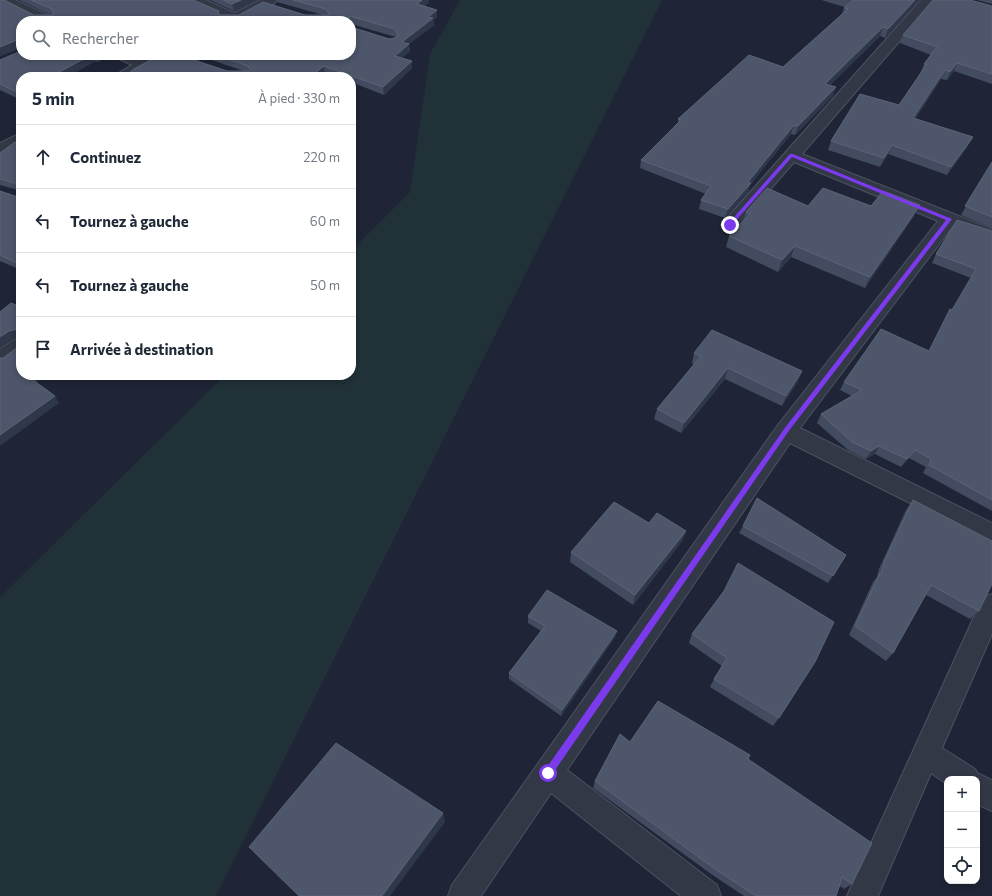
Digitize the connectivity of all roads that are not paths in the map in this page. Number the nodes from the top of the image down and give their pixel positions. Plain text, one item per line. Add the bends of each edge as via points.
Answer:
1 (4, 0) edge
2 (195, 0) edge
3 (928, 0) edge
4 (270, 4) edge
5 (38, 16) edge
6 (225, 16) edge
7 (239, 16) edge
8 (132, 60) edge
9 (152, 60) edge
10 (143, 65) junction
11 (131, 72) edge
12 (16, 141) edge
13 (0, 150) edge
14 (791, 155) junction
15 (949, 219) junction
16 (730, 225) dead end
17 (992, 235) edge
18 (16, 348) edge
19 (0, 359) edge
20 (786, 431) junction
21 (992, 534) edge
22 (992, 605) edge
23 (925, 753) junction
24 (548, 773) junction
25 (960, 776) edge
26 (980, 789) edge
27 (992, 797) edge
28 (462, 896) edge
29 (706, 896) edge
30 (862, 896) edge

1 - 5 street
2 - 6 street
3 - 14 street
4 - 7 street
8 - 10 street
9 - 10 street
10 - 11 street
12 - 13 street
14 - 15 street
14 - 16 street
15 - 17 street
15 - 20 street
18 - 19 street
20 - 21 street
20 - 24 street
22 - 23 street
23 - 25 street
23 - 30 street
24 - 28 street
24 - 29 street
26 - 27 street

